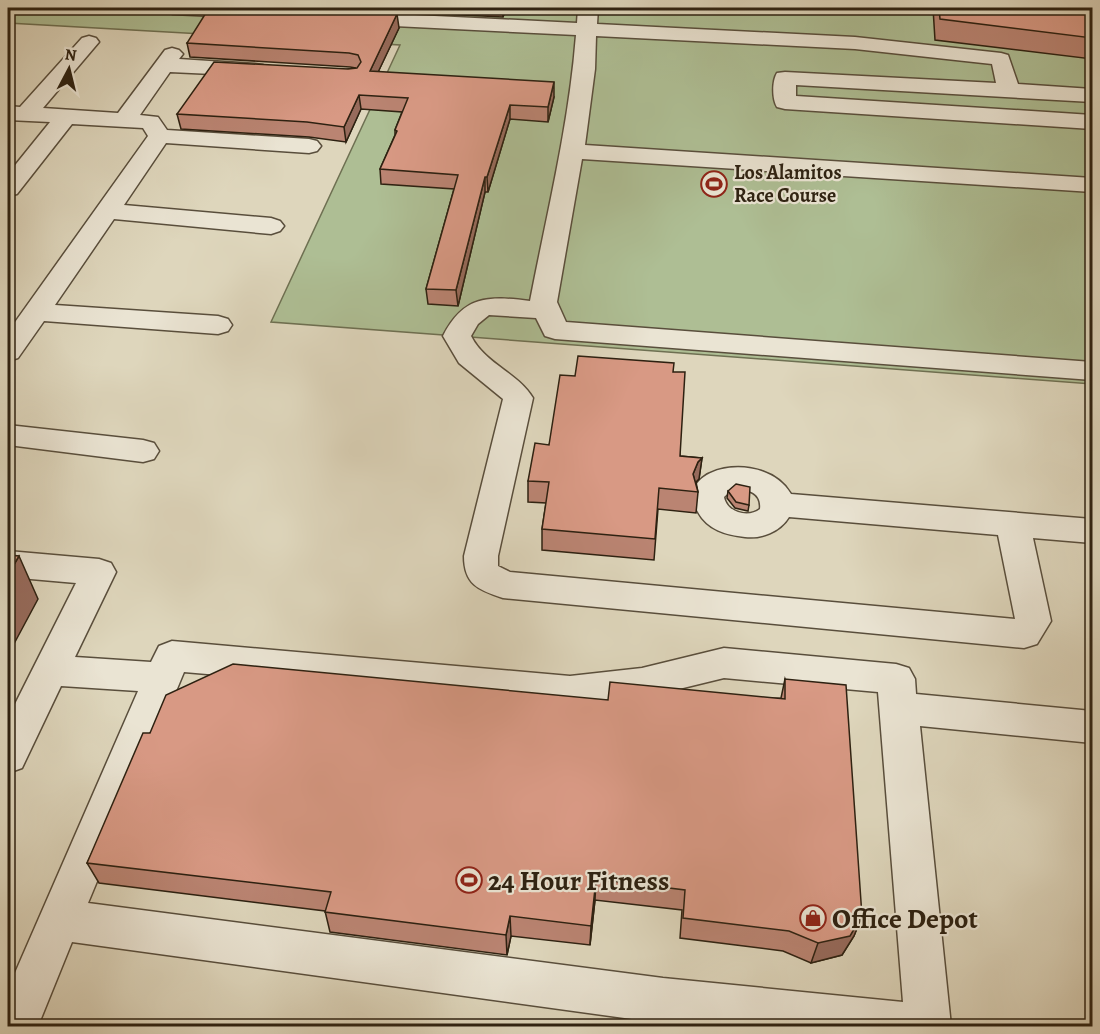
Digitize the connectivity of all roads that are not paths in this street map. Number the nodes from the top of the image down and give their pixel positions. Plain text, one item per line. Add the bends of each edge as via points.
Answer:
1 (173, 8) edge
2 (274, 13) edge
3 (330, 17) edge
4 (588, 18) edge
5 (89, 42) dead end
6 (280, 71) edge
7 (1009, 91) junction
8 (1092, 95) edge
9 (16, 114) edge
10 (66, 117) junction
11 (124, 121) junction
12 (1092, 122) edge
13 (160, 136) junction
14 (309, 146) dead end
15 (572, 151) junction
16 (1092, 186) edge
17 (8, 189) edge
18 (105, 211) junction
19 (271, 226) dead end
20 (547, 311) junction
21 (35, 312) junction
22 (218, 325) dead end
23 (8, 352) edge
24 (1092, 371) edge
25 (8, 435) edge
26 (143, 450) dead end
27 (778, 505) dead end
28 (1013, 525) junction
29 (1092, 531) edge
30 (8, 564) edge
31 (50, 670) junction
32 (162, 678) junction
33 (899, 708) junction
34 (1092, 727) edge
35 (8, 756) edge
36 (59, 920) junction
37 (663, 1014) edge
38 (15, 1026) edge
39 (910, 1026) edge
40 (928, 1026) edge

1 - 2 street
3 - 4 street
4 - 7 street via 1001,59
4 - 15 street
5 - 9 street
6 - 11 street via 168,59
7 - 8 street
7 - 12 street via 785,78 785,102
9 - 10 street
10 - 11 street
10 - 17 street
11 - 13 street via 150,122
13 - 14 street
13 - 18 street
15 - 16 street
15 - 20 street via 543,302
18 - 19 street
18 - 21 street
20 - 24 street via 555,330
20 - 28 street via 478,309 458,336 469,357 510,387 518,398 481,556 481,572 503,585 1023,634 1033,621
21 - 22 street
21 - 23 street
25 - 26 street
27 - 28 street
28 - 29 street
30 - 31 street via 99,572
31 - 32 street
31 - 35 street
32 - 33 street via 172,656 570,691 642,683 724,663 896,679
32 - 36 street
33 - 34 street
33 - 40 street
36 - 37 street
36 - 38 street
37 - 39 street

